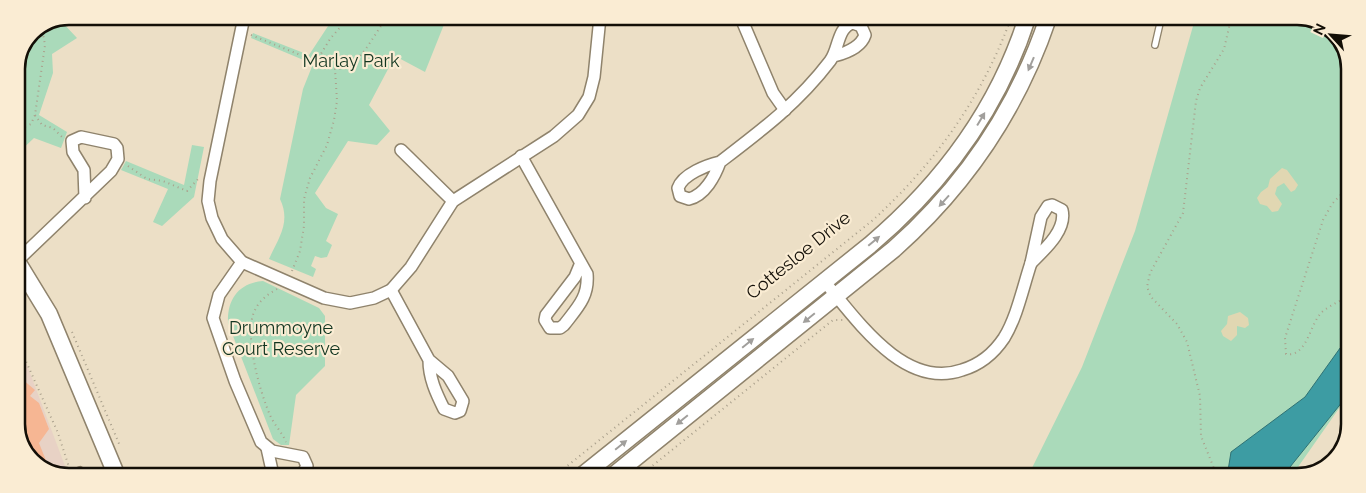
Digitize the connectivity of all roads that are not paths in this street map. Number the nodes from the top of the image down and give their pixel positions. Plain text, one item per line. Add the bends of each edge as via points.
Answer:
1 (241, 25) edge
2 (599, 25) edge
3 (744, 25) edge
4 (1025, 25) edge
5 (1045, 25) edge
6 (1160, 25) edge
7 (1155, 45) dead end
8 (834, 56) dead end
9 (785, 110) junction
10 (402, 150) dead end
11 (521, 156) junction
12 (720, 162) dead end
13 (84, 198) junction
14 (453, 201) junction
15 (25, 253) edge
16 (242, 262) junction
17 (1031, 263) dead end
18 (580, 265) junction
19 (25, 274) edge
20 (824, 281) junction
21 (391, 290) junction
22 (837, 296) junction
23 (429, 360) dead end
24 (267, 448) junction
25 (113, 468) edge
26 (272, 468) edge
27 (306, 468) edge
28 (592, 468) edge
29 (623, 468) edge

1 - 16 street via 208,201 222,239
2 - 11 street via 589,97 578,115 554,136
3 - 9 street via 773,93
20 -> 4 main road, Cottesloe Drive via 911,208 954,159 997,92
5 -> 22 main road via 1014,100 964,178 916,229
6 - 7 lane
8 - 9 street via 808,90
9 - 12 street
10 - 14 street
11 - 14 street
11 - 18 street
13 - 13 street via 84,170 72,152 72,142 81,137 114,144 118,159 106,177
13 - 15 street
14 - 21 street via 411,267
16 - 21 street via 324,298 350,303
16 - 24 street via 219,295 214,327 249,414
17 - 22 street via 1005,336 983,360 958,372 928,373 899,361
18 - 18 street via 586,274 588,287 582,300 564,325 550,328 546,315 575,277
19 - 25 main road via 49,314
20 - 22 street
28 -> 20 main road, Cottesloe Drive
21 - 23 street
22 -> 29 main road
24 - 26 street
24 - 27 street via 299,454 306,461

